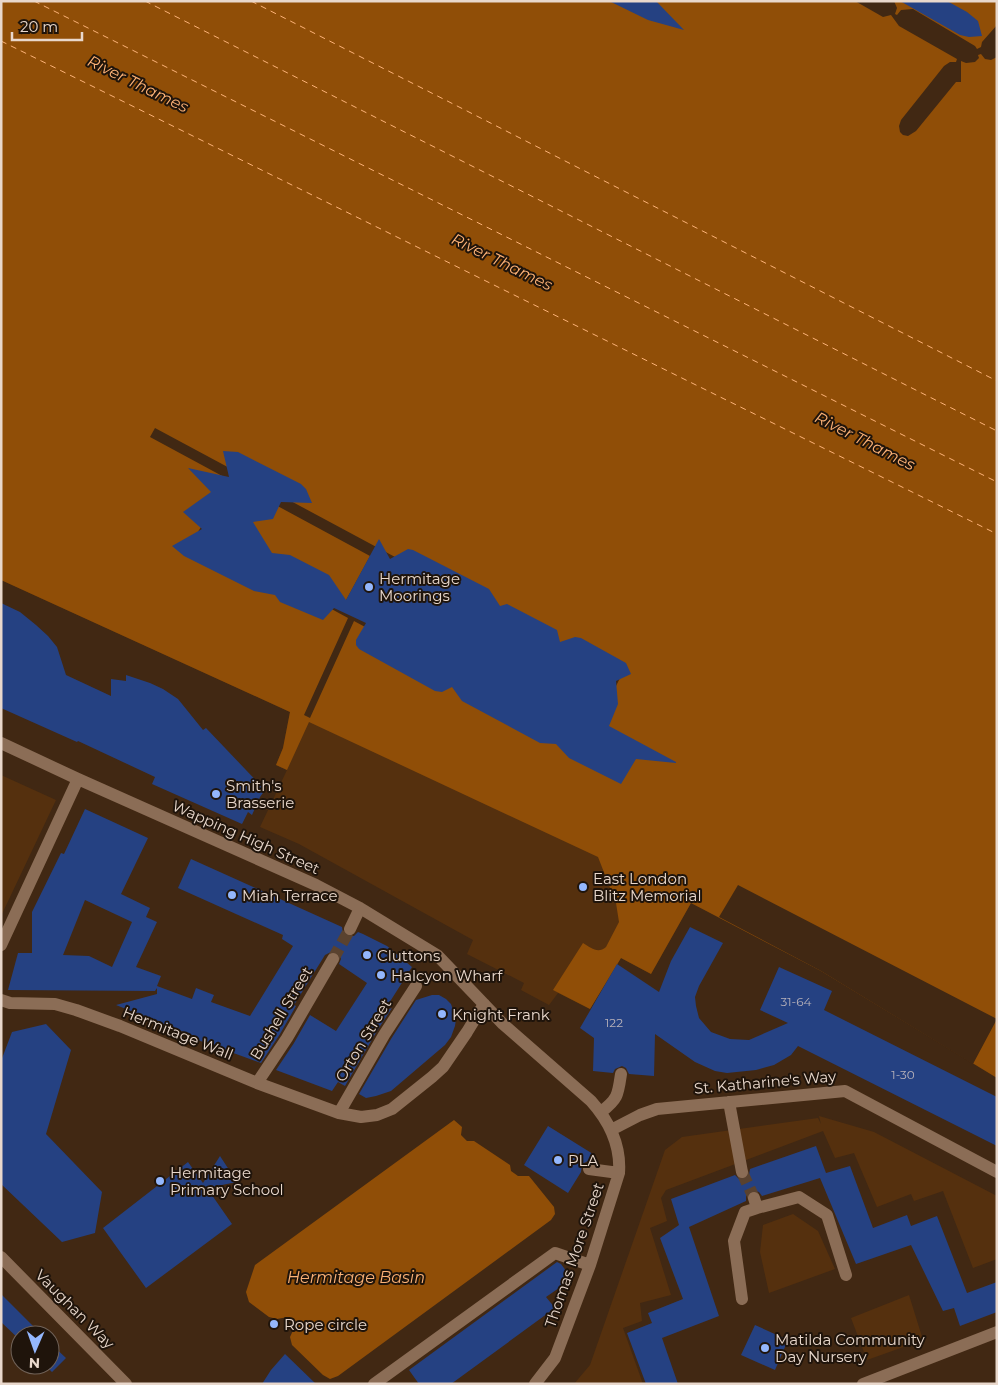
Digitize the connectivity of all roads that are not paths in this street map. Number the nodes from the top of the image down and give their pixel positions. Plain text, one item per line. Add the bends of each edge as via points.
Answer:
1 (1, 744) edge
2 (75, 785) junction
3 (360, 908) junction
4 (350, 929) tunnel mouth
5 (1, 945) edge
6 (333, 960) tunnel mouth
7 (416, 986) dead end
8 (1, 1000) edge
9 (484, 1004) junction
10 (621, 1074) dead end
11 (257, 1083) junction
12 (729, 1102) junction
13 (601, 1112) junction
14 (339, 1113) junction
15 (611, 1130) junction
16 (589, 1169) dead end
17 (742, 1172) tunnel mouth
18 (997, 1172) edge
19 (619, 1173) junction
20 (1, 1257) edge
21 (590, 1265) junction
22 (846, 1275) dead end
23 (742, 1299) dead end
24 (997, 1332) edge
25 (126, 1384) edge
26 (374, 1384) edge
27 (535, 1384) edge
28 (863, 1384) edge

1 - 2 street, Wapping High Street
2 - 3 street, Wapping High Street via 316,885
2 - 5 street
3 - 4 street
3 - 9 street, Wapping High Street via 437,954
6 - 11 street, Bushell Street via 291,1040
7 - 14 street, Orton Street
8 - 11 street, Hermitage Wall via 55,1004 76,1010
9 - 13 street, Wapping High Street
9 - 14 street, Hermitage Wall via 443,1067 392,1109 377,1116
10 - 13 street via 615,1099
11 - 14 street, Hermitage Wall
12 - 15 street, St. Katharine's Way via 658,1109
12 - 17 street
12 - 18 street, St. Katharine's Way via 845,1091
13 - 15 street, Wapping High Street
15 - 19 street, Thomas More Street via 619,1153
16 - 19 street
19 - 21 street, Thomas More Street
20 - 25 street, Vaughan Way
21 - 26 street via 554,1253
21 - 27 street, Thomas More Street via 555,1358
22 - 23 street via 827,1216 799,1197 755,1203 745,1212 734,1241
24 - 28 street

